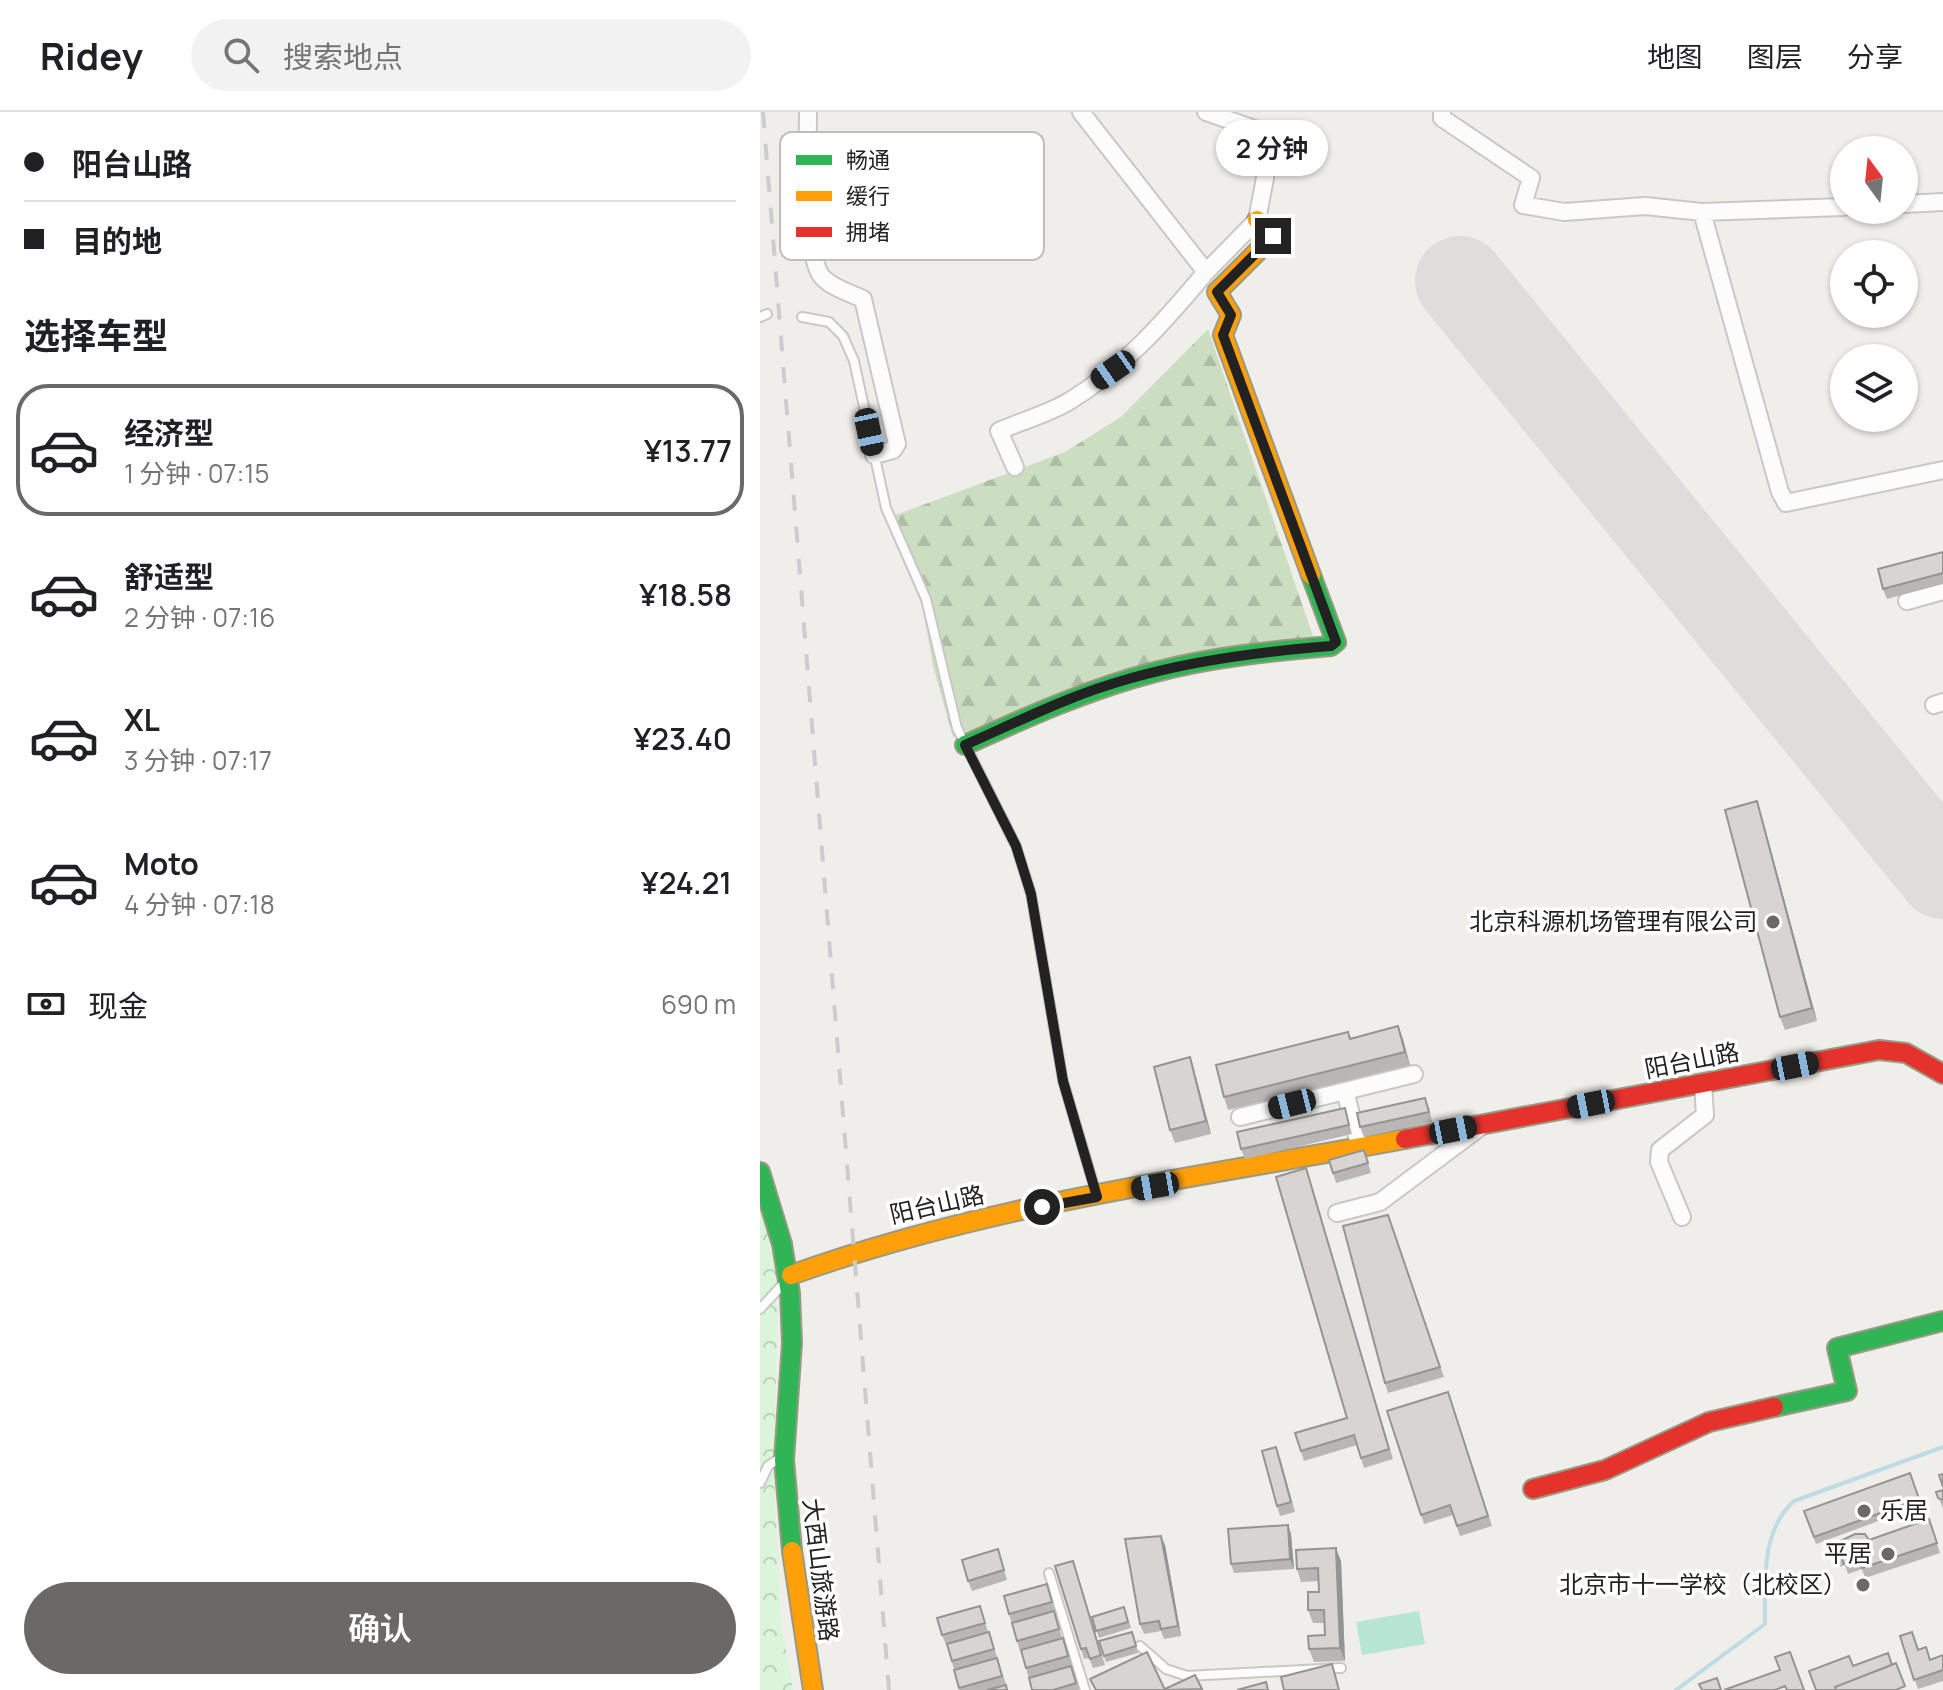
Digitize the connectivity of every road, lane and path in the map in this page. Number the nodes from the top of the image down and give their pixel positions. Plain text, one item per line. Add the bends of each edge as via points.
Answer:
1 (1081, 112) edge
2 (1206, 112) edge
3 (1442, 112) edge
4 (1943, 202) edge
5 (1918, 203) edge
6 (1830, 207) edge
7 (1702, 212) junction
8 (1257, 220) junction
9 (817, 260) edge
10 (1206, 272) junction
11 (802, 317) dead end
12 (874, 455) junction
13 (1015, 467) dead end
14 (1943, 470) edge
15 (1943, 591) edge
16 (1907, 601) dead end
17 (965, 745) junction
18 (1414, 1074) dead end
19 (1943, 1074) edge
20 (1703, 1084) junction
21 (1345, 1091) junction
22 (1240, 1117) dead end
23 (1484, 1125) junction
24 (1360, 1148) junction
25 (760, 1172) edge
26 (1097, 1197) junction
27 (1337, 1213) dead end
28 (1682, 1217) dead end
29 (791, 1275) junction
30 (760, 1309) edge
31 (1943, 1321) edge
32 (784, 1455) junction
33 (764, 1463) edge
34 (760, 1483) edge
35 (1533, 1489) dead end
36 (1049, 1573) dead end
37 (1140, 1646) dead end
38 (1149, 1655) junction
39 (1136, 1662) edge
40 (1341, 1668) dead end
41 (1097, 1681) edge
42 (1085, 1689) edge
43 (813, 1690) edge

1 - 10 street
2 - 8 street via 1266,133
3 - 7 street via 1442,118 1531,178 1523,205 1564,212 1645,206
4 - 5 street
6 - 7 street
7 - 14 street via 1786,503
8 - 10 street
8 - 17 street via 1273,236 1217,292 1231,315 1223,335 1336,642 1155,672 1069,699
9 - 12 street via 827,282 863,299 897,444
10 - 13 street via 1159,328 1113,370 1066,403 999,431
11 - 12 lane via 829,322 843,336 854,361
12 - 17 lane via 886,508 926,599
15 - 16 street
17 - 26 lane via 1016,846 1031,894 1063,1081
18 - 21 street
19 - 20 street, 阳台山路 via 1906,1053 1879,1050
20 - 23 street, 阳台山路
20 - 28 street via 1705,1115 1660,1150 1659,1162
21 - 22 street
21 - 24 street
23 - 24 street, 阳台山路
23 - 27 street via 1380,1202
24 - 26 street, 阳台山路
25 - 29 street, 大西山旅游路
26 - 29 street, 阳台山路 via 960,1222
29 - 30 lane
29 - 32 street, 大西山旅游路 via 792,1365
31 - 35 street via 1837,1348 1847,1391 1709,1422 1605,1470
32 - 33 lane
32 - 43 street, 大西山旅游路 via 789,1540
33 - 34 lane
36 - 42 lane
37 - 38 lane
38 - 39 lane
38 - 40 lane via 1166,1669 1187,1676
41 - 42 lane

